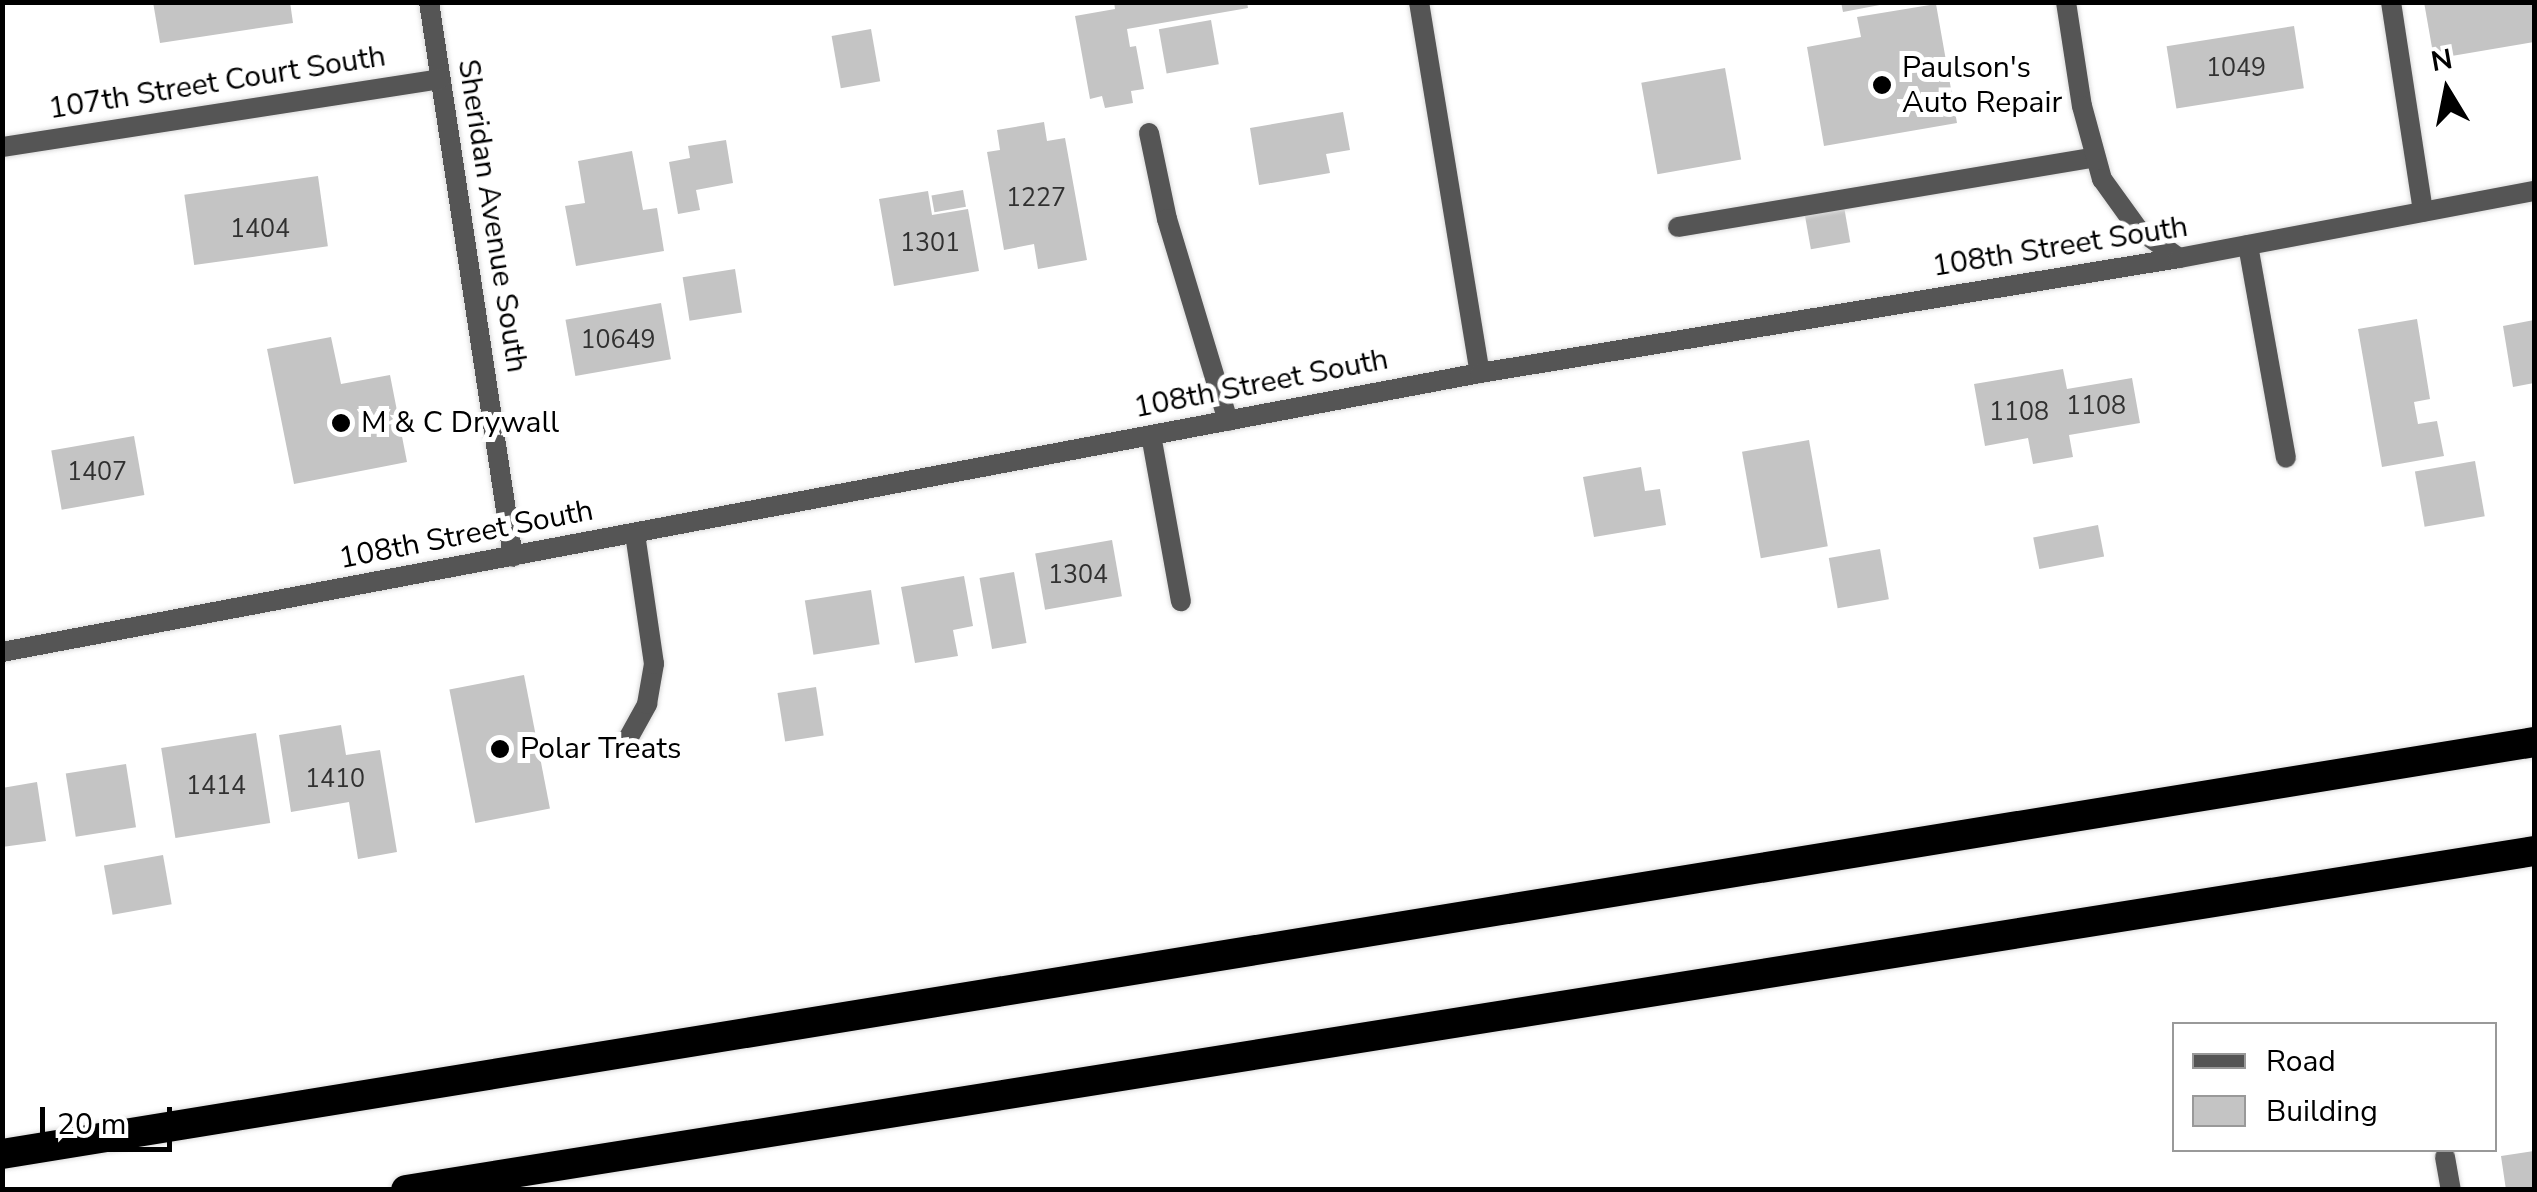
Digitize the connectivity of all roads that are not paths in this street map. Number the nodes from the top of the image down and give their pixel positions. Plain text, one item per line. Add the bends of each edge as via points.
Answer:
1 (429, 2) edge
2 (1419, 2) edge
3 (2066, 2) edge
4 (2391, 2) edge
5 (440, 79) junction
6 (1148, 133) dead end
7 (2, 147) edge
8 (2095, 157) junction
9 (2534, 191) edge
10 (2423, 212) junction
11 (1678, 227) dead end
12 (2248, 246) junction
13 (2179, 258) junction
14 (1480, 372) junction
15 (1228, 421) junction
16 (1151, 435) junction
17 (2286, 458) dead end
18 (635, 534) junction
19 (513, 558) junction
20 (1181, 601) dead end
21 (2, 652) edge
22 (628, 737) dead end
23 (2534, 742) edge
24 (2534, 852) edge
25 (2, 1154) edge
26 (2445, 1157) dead end
27 (406, 1190) edge
28 (2450, 1190) edge

1 - 5 street, Sheridan Avenue South
2 - 14 street
3 - 8 street
4 - 10 street
5 - 7 street, 107th Street Court South
5 - 19 street, Sheridan Avenue South
6 - 15 street
8 - 11 street
8 - 13 street via 2124,214
9 - 10 street, 108th Street South
10 - 12 street, 108th Street South
12 - 13 street, 108th Street South
12 - 17 street
13 - 14 street, 108th Street South
14 - 15 street, 108th Street South
15 - 16 street, 108th Street South
16 - 18 street, 108th Street South
16 - 20 street
18 - 19 street, 108th Street South
18 - 22 street via 654,664 647,704
19 - 21 street, 108th Street South
23 - 25 highway
24 - 27 highway
26 - 28 street

